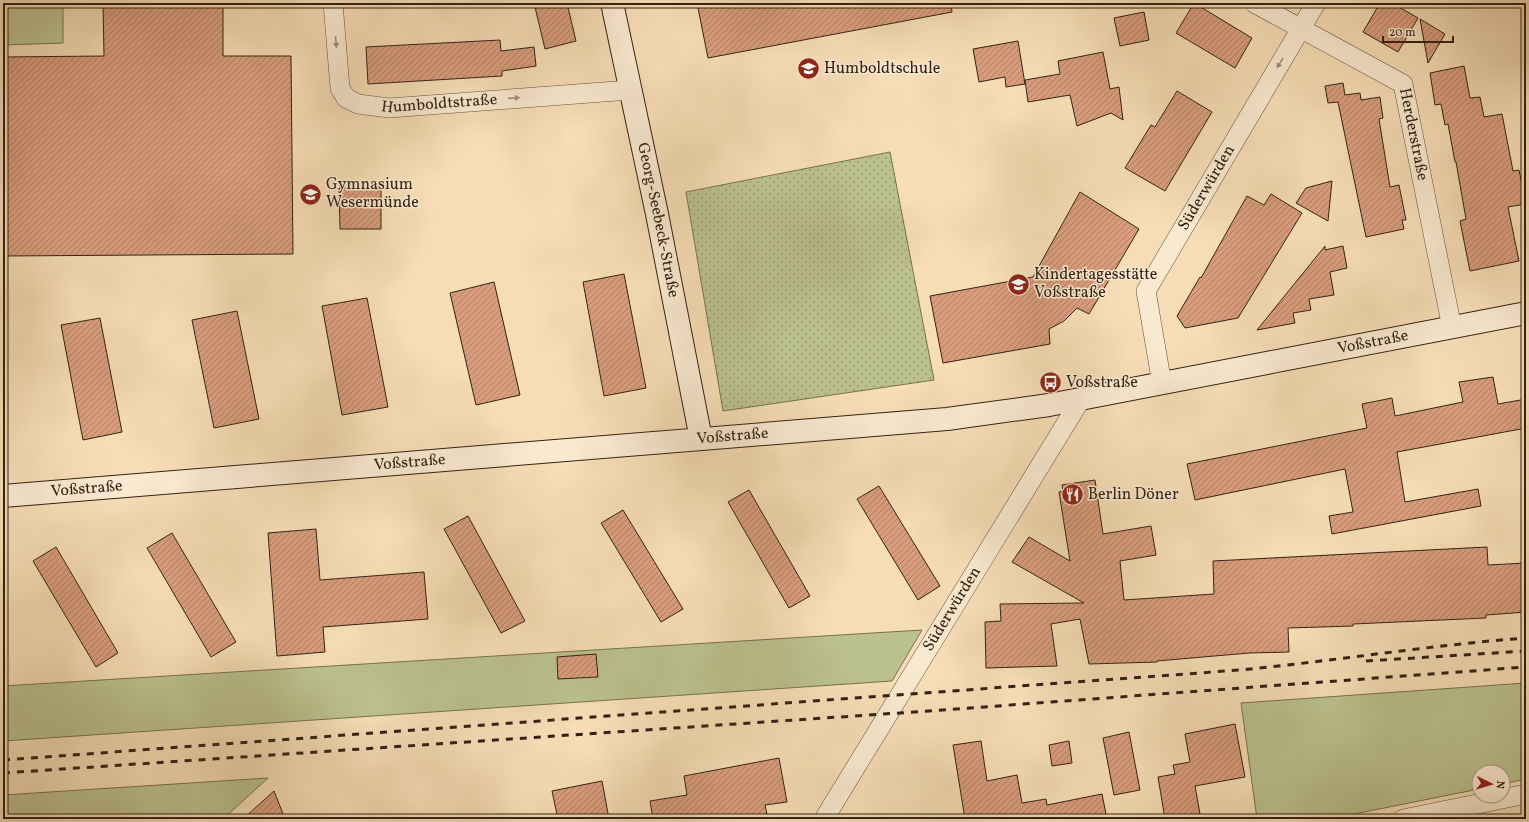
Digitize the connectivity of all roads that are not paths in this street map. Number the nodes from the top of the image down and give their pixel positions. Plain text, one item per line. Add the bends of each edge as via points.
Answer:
1 (333, 3) edge
2 (612, 3) edge
3 (1254, 3) edge
4 (1316, 3) edge
5 (1300, 29) junction
6 (630, 90) junction
7 (1526, 313) edge
8 (1452, 328) junction
9 (1162, 384) junction
10 (1081, 399) junction
11 (701, 439) junction
12 (3, 496) edge
13 (1526, 794) edge
14 (824, 819) edge
15 (1403, 819) edge

1 -> 6 street, Humboldtstraße via 340,88 346,98 358,104 389,108
2 - 6 street, Georg-Seebeck-Straße
3 - 5 street, Herderstraße
4 - 5 street, Süderwürden
5 - 8 street, Herderstraße via 1404,84
5 -> 9 street, Süderwürden via 1146,291
6 - 11 street, Georg-Seebeck-Straße
7 - 8 street, Voßstraße
8 - 9 street, Voßstraße
9 - 10 street, Voßstraße
10 - 11 street, Voßstraße via 947,419
10 - 14 street, Süderwürden
11 - 12 street, Voßstraße
13 - 15 street

